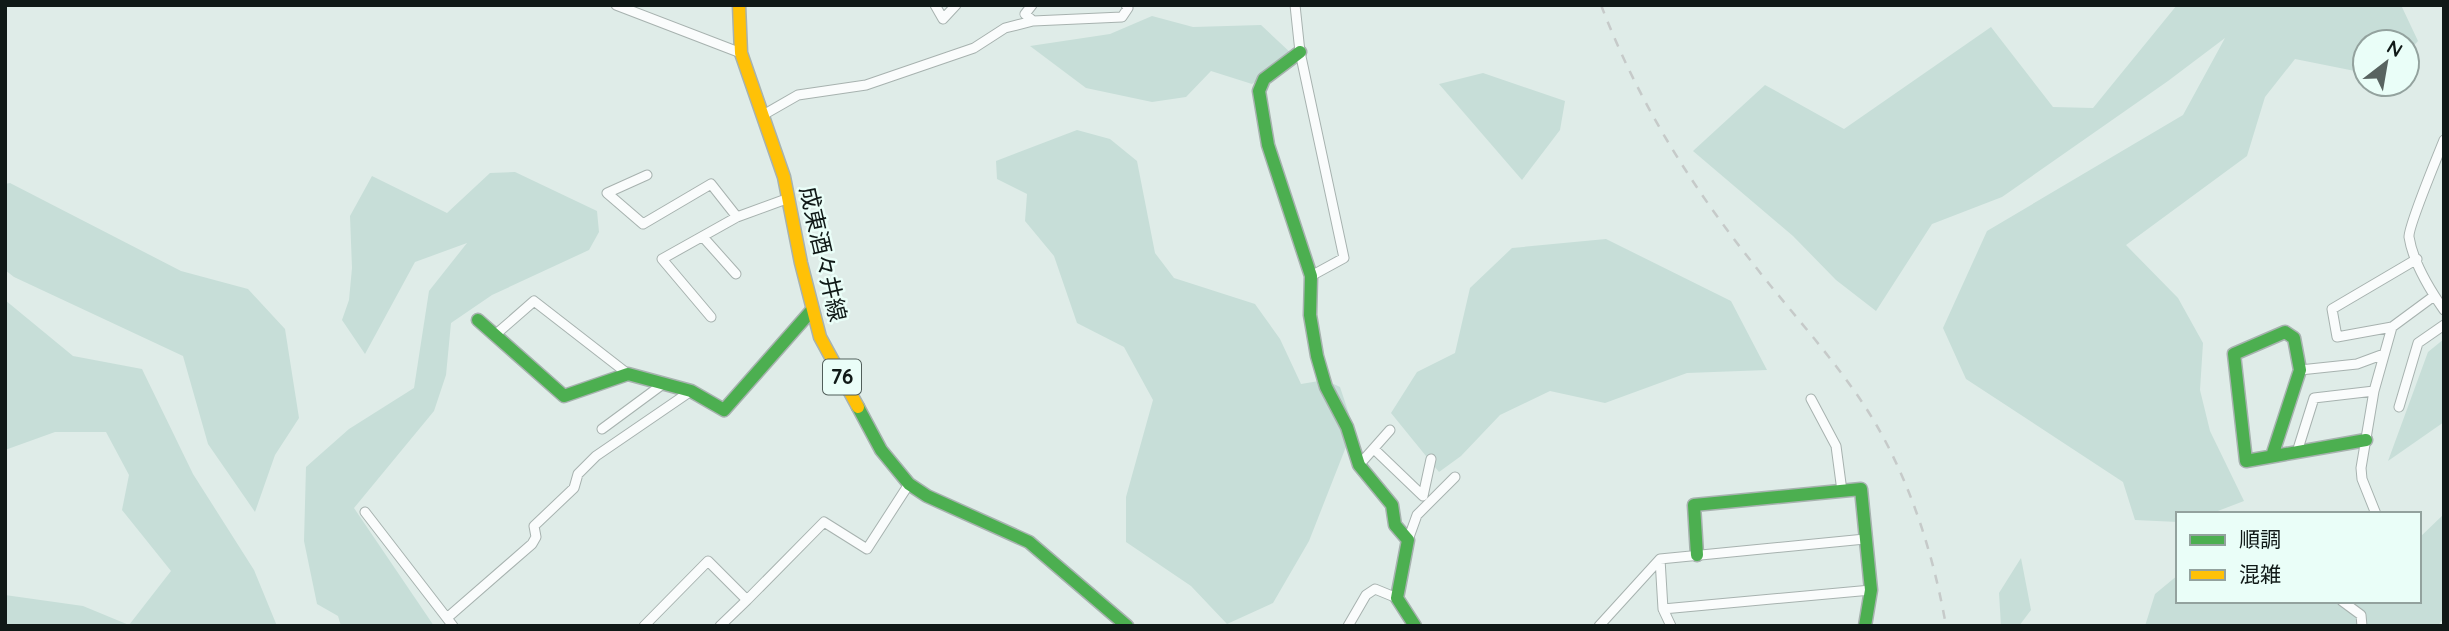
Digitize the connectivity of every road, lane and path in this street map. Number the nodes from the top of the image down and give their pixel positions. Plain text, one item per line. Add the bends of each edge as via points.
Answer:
1 (616, 5) edge
2 (739, 5) edge
3 (935, 5) edge
4 (956, 5) edge
5 (1032, 5) edge
6 (1126, 5) edge
7 (1295, 5) edge
8 (1033, 21) junction
9 (1300, 52) junction
10 (741, 53) junction
11 (763, 115) junction
12 (2444, 140) edge
13 (646, 175) dead end
14 (789, 198) junction
15 (737, 218) junction
16 (703, 237) junction
17 (2417, 260) junction
18 (736, 274) dead end
19 (1311, 276) junction
20 (2434, 296) junction
21 (812, 310) junction
22 (2444, 310) edge
23 (711, 317) dead end
24 (478, 320) dead end
25 (2444, 325) edge
26 (2392, 327) junction
27 (495, 335) junction
28 (2384, 354) junction
29 (2300, 370) junction
30 (628, 374) junction
31 (663, 384) junction
32 (691, 391) junction
33 (2374, 391) junction
34 (1811, 399) dead end
35 (2399, 407) dead end
36 (602, 429) dead end
37 (1390, 430) dead end
38 (2366, 440) junction
39 (1374, 449) junction
40 (2297, 452) junction
41 (2272, 456) junction
42 (1432, 458) dead end
43 (1359, 465) junction
44 (1455, 477) dead end
45 (909, 484) junction
46 (1842, 491) junction
47 (365, 512) dead end
48 (2375, 512) edge
49 (1865, 539) junction
50 (1408, 540) junction
51 (1697, 555) junction
52 (1660, 559) junction
53 (1871, 590) junction
54 (1397, 598) junction
55 (747, 600) junction
56 (2345, 603) edge
57 (1663, 609) junction
58 (450, 622) edge
59 (644, 626) edge
60 (720, 626) edge
61 (1127, 626) edge
62 (1348, 626) edge
63 (1415, 626) edge
64 (1599, 626) edge
65 (1671, 626) edge
66 (1866, 626) edge
67 (2362, 626) edge

1 - 10 street
2 - 10 street, 成東酒々井線 / 76
3 - 4 street via 943,19
5 - 8 street via 1025,14
6 - 8 street via 1122,17
7 - 9 street
8 - 11 street via 1005,28 974,48 866,85 798,95
9 - 19 street via 1344,258
9 - 19 street via 1264,79 1259,91 1268,145
10 - 11 street, 成東酒々井線 / 76
11 - 14 street, 成東酒々井線 / 76
12 - 17 street via 2409,234
13 - 15 street via 607,193 643,224 711,184
14 - 15 street
14 - 21 street, 成東酒々井線 / 76
15 - 16 street
16 - 18 street
16 - 23 street via 662,259
17 - 20 street
17 - 26 street via 2332,309 2337,337
19 - 43 street via 1310,314 1317,356
20 - 22 street
20 - 26 street
21 - 32 street via 729,407 724,410
21 - 45 street, 成東酒々井線 / 76 via 820,337 876,440
24 - 27 street
25 - 35 street via 2418,343
26 - 28 street
27 - 30 street via 564,396
27 - 30 street via 534,301
28 - 29 street via 2357,364
28 - 33 street
29 - 41 street
29 - 41 street via 2294,338 2285,332 2234,354 2246,461
30 - 31 street
31 - 32 street
31 - 36 street
32 - 58 street via 596,456 578,474 574,488 534,526 537,537 532,544
33 - 38 street
33 - 40 street via 2314,398
34 - 46 street via 1836,446
37 - 39 street
38 - 40 street
38 - 48 street via 2362,479
39 - 42 street via 1423,496
39 - 43 street
40 - 41 street
43 - 50 street via 1392,505 1395,525
44 - 50 street via 1417,515
45 - 55 street via 867,549 824,522
45 - 61 street, 成東酒々井線 / 76 via 1029,542
46 - 49 street via 1861,489
46 - 51 street via 1694,505
47 - 58 street
49 - 51 street
49 - 53 street
50 - 54 street
51 - 52 street
52 - 57 street
52 - 64 street
53 - 57 street
53 - 66 street
54 - 62 street via 1375,589
54 - 63 street
55 - 59 street via 708,561
55 - 60 street
56 - 67 street via 2361,615
57 - 65 street

